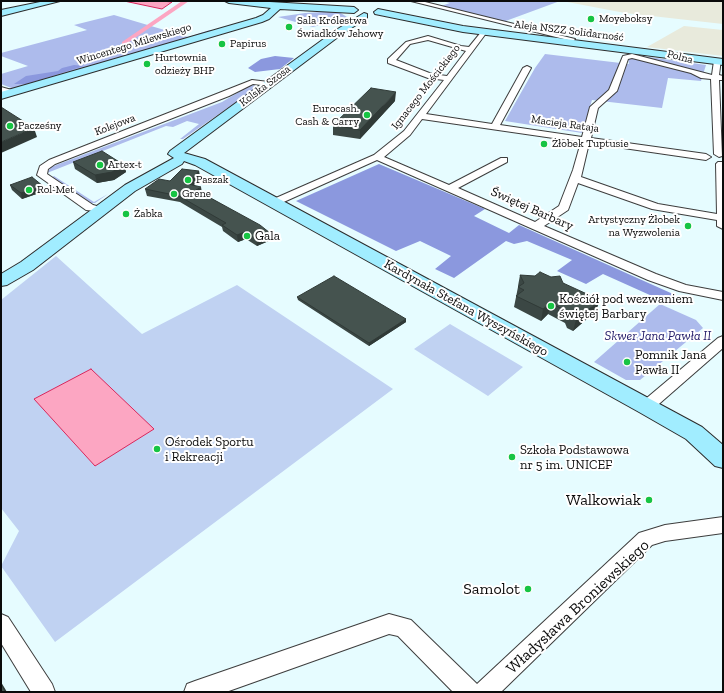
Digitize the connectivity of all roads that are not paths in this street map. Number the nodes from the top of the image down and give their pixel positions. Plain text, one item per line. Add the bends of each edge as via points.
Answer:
1 (56, 1) edge
2 (229, 1) edge
3 (380, 1) edge
4 (414, 1) edge
5 (292, 7) joint
6 (275, 9) junction
7 (365, 12) junction
8 (1, 13) edge
9 (484, 32) junction
10 (569, 43) junction
11 (471, 49) junction
12 (721, 62) edge
13 (527, 68) dead end
14 (448, 78) junction
15 (719, 78) edge
16 (269, 84) junction
17 (1, 88) edge
18 (12, 93) junction
19 (1, 96) edge
20 (720, 115) edge
21 (420, 116) junction
22 (495, 126) junction
23 (586, 140) junction
24 (179, 157) junction
25 (377, 157) junction
26 (721, 159) edge
27 (504, 160) dead end
28 (575, 178) junction
29 (451, 188) junction
30 (273, 203) junction
31 (100, 210) junction
32 (723, 218) edge
33 (536, 226) junction
34 (723, 226) edge
35 (27, 266) junction
36 (1, 282) edge
37 (1, 290) edge
38 (723, 296) edge
39 (723, 341) edge
40 (646, 406) junction
41 (723, 459) edge
42 (723, 525) edge
43 (1, 624) edge
44 (44, 692) edge
45 (194, 692) edge
46 (469, 692) edge
47 (485, 692) edge

1 - 8 street
2 - 6 street
3 - 7 street, Kolska Szosa
4 - 10 street via 572,39
5 - 6 street, Wincentego Milewskiego
5 - 7 street, Aleja NSZZ Solidarność
6 - 18 street, Wincentego Milewskiego via 252,22
7 - 9 street, Aleja NSZZ Solidarność
7 - 16 street, Kolska Szosa
9 - 10 street, Aleja NSZZ Solidarność
9 - 11 street, Ignacego Mościckiego
10 - 12 street, Aleja NSZZ Solidarność
11 - 14 street, Ignacego Mościckiego
11 - 14 street via 428,38 419,39 408,43 390,61 431,76
12 - 15 street
13 - 22 street
14 - 21 street, Ignacego Mościckiego
15 - 20 street
15 - 23 street, Polna via 632,56 625,57 613,91 594,107
16 - 24 street, Kolska Szosa via 192,141
16 - 31 street, Kolejowa via 249,83 52,162 43,168 42,175 90,208
17 - 18 street
18 - 19 street, Wincentego Milewskiego
20 - 26 street
21 - 22 street, Macieja Rataja
21 - 25 street, Ignacego Mościckiego via 394,145
22 - 23 street, Macieja Rataja
23 - 26 street, Macieja Rataja via 706,157 711,162
23 - 28 street
24 - 30 street, Kardynała Stefana Wyszyńskiego via 204,165
24 - 31 street, Kolska Szosa
25 - 29 street, Świętej Barbary
25 - 30 street, Ignacego Mościckiego
26 - 32 street
27 - 29 street
28 - 32 street via 656,207
28 - 33 street via 564,208
29 - 33 street, Świętej Barbary
30 - 40 street, Kardynała Stefana Wyszyńskiego
31 - 35 street, Kolska Szosa
32 - 34 street
33 - 38 street, Świętej Barbary via 660,280 683,288
35 - 36 street, Kolska Szosa
35 - 37 street, Kolska Szosa
39 - 40 street
40 - 41 street, Kardynała Stefana Wyszyńskiego via 694,433
42 - 47 street, Władysława Broniewskiego via 665,533 646,539
43 - 44 street
45 - 46 street via 389,624 404,627

